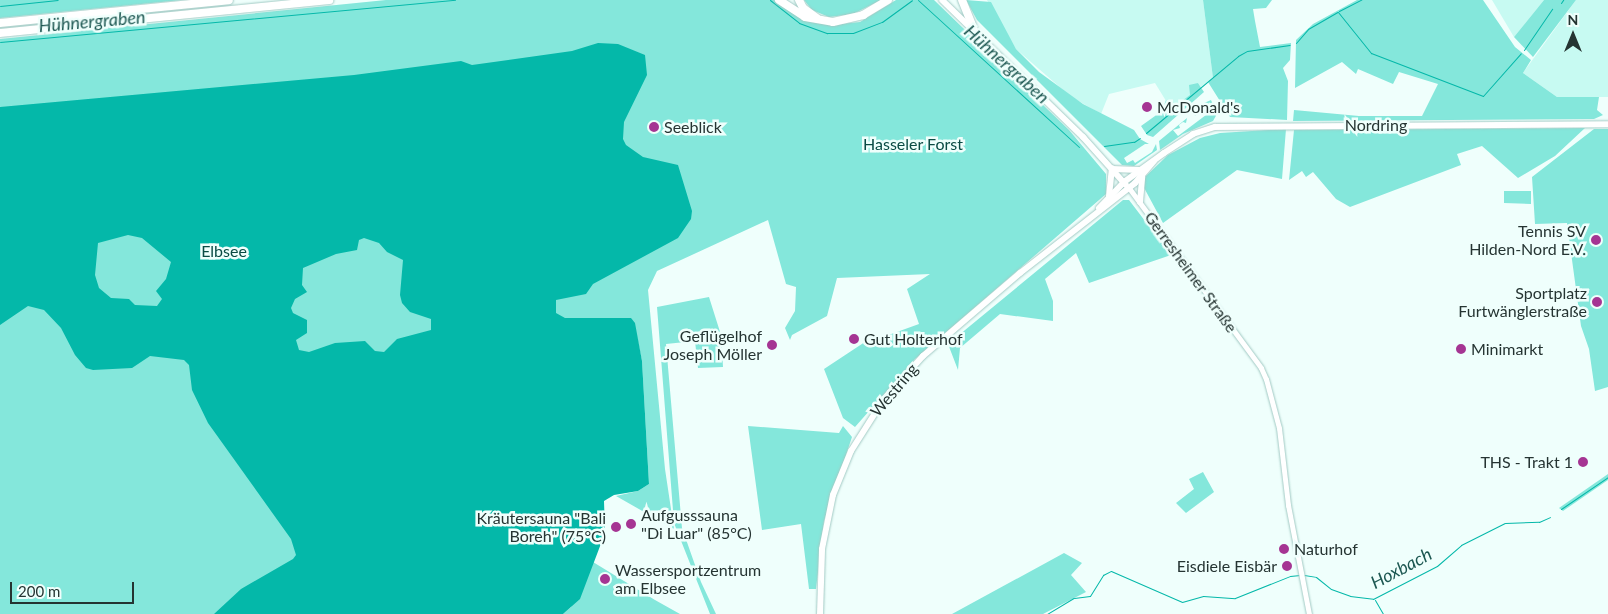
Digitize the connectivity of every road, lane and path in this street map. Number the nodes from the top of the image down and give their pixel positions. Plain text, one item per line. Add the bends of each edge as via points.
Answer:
1 (229, 0) edge
2 (329, 0) edge
3 (779, 0) edge
4 (799, 0) edge
5 (888, 0) edge
6 (942, 0) edge
7 (962, 0) edge
8 (826, 21) junction
9 (0, 23) edge
10 (975, 32) junction
11 (0, 33) edge
12 (1605, 124) edge
13 (1154, 161) junction
14 (1112, 168) junction
15 (1140, 170) junction
16 (1142, 177) junction
17 (1124, 182) junction
18 (1129, 188) junction
19 (1109, 196) junction
20 (1140, 202) junction
21 (1098, 210) junction
22 (820, 614) edge
23 (1309, 614) edge

1 - 9 highway
2 - 11 highway
3 - 8 highway via 805,17
4 - 8 highway via 808,12
5 - 8 highway via 863,16
6 - 10 main road, Gerresheimer Straße
7 - 10 highway
10 - 14 main road, Gerresheimer Straße
12 - 13 main road, Nordring via 1225,126 1193,134
13 - 15 main road, Nordring
13 - 16 main road, Nordring
14 - 15 main road
14 - 17 main road, Gerresheimer Straße
14 - 19 main road
15 - 17 main road, Nordring
16 - 18 main road, Nordring
16 - 20 main road
17 - 18 main road, Gerresheimer Straße
17 - 19 main road, Westring
18 - 20 street, Gerresheimer Straße
18 - 21 main road, Westring
19 - 21 main road, Westring
20 - 23 street, Gerresheimer Straße via 1261,368 1279,428 1288,505
21 - 22 main road, Westring via 923,356 871,417 843,468 829,511 820,572

